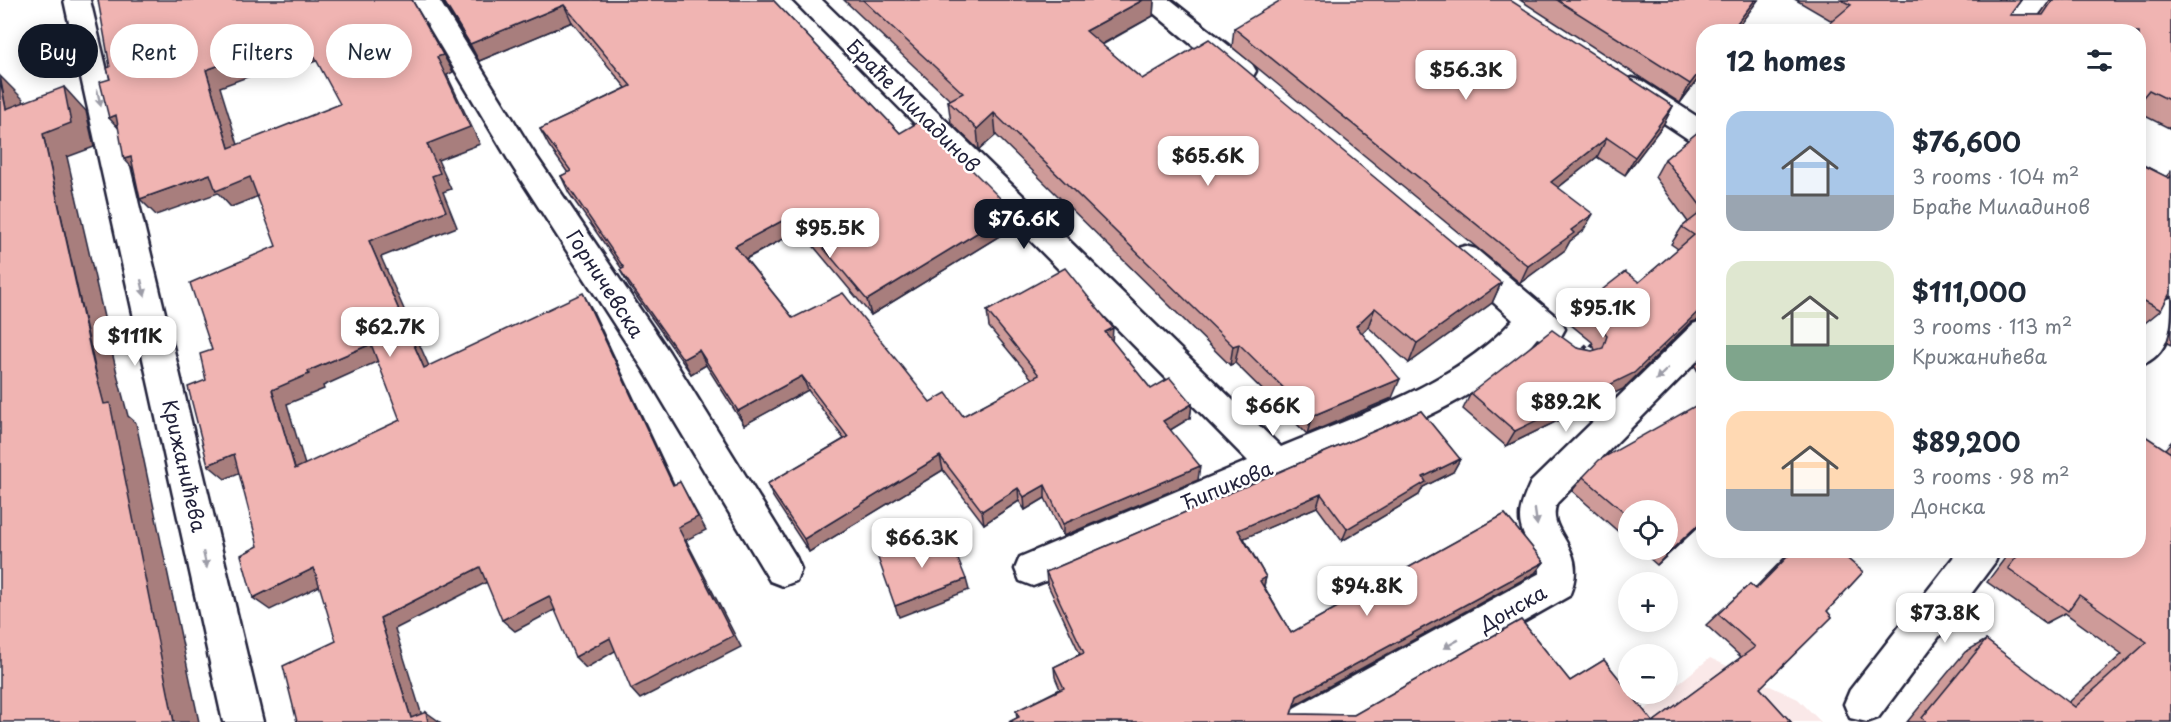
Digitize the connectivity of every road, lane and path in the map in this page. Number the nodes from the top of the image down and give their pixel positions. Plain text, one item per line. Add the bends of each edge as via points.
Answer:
1 (77, 0) edge
2 (426, 0) edge
3 (806, 0) edge
4 (1155, 0) edge
5 (2037, 0) edge
6 (2016, 24) edge
7 (1608, 73) edge
8 (1261, 86) edge
9 (1696, 130) edge
10 (1444, 241) edge
11 (2171, 311) edge
12 (1532, 316) junction
13 (1696, 341) edge
14 (2146, 343) edge
15 (1579, 344) joint
16 (1598, 350) edge
17 (1276, 465) junction
18 (1976, 558) edge
19 (783, 568) dead end
20 (1033, 568) dead end
21 (1864, 704) dead end
22 (243, 722) edge
23 (1308, 722) edge

1 -> 22 street, Крижанићева
2 - 19 street, Горничевска
3 - 17 street, Браће Миладинов
4 - 8 street
5 - 6 street
7 - 9 street
10 - 12 street
11 - 14 street
12 - 15 street
12 - 17 street, Ћипикова via 1528,329 1518,340 1466,377 1412,407
13 -> 23 street, Донска via 1543,493 1534,507 1536,524 1561,572 1556,584
15 - 16 path
17 - 20 street, Ћипикова
18 - 21 street

